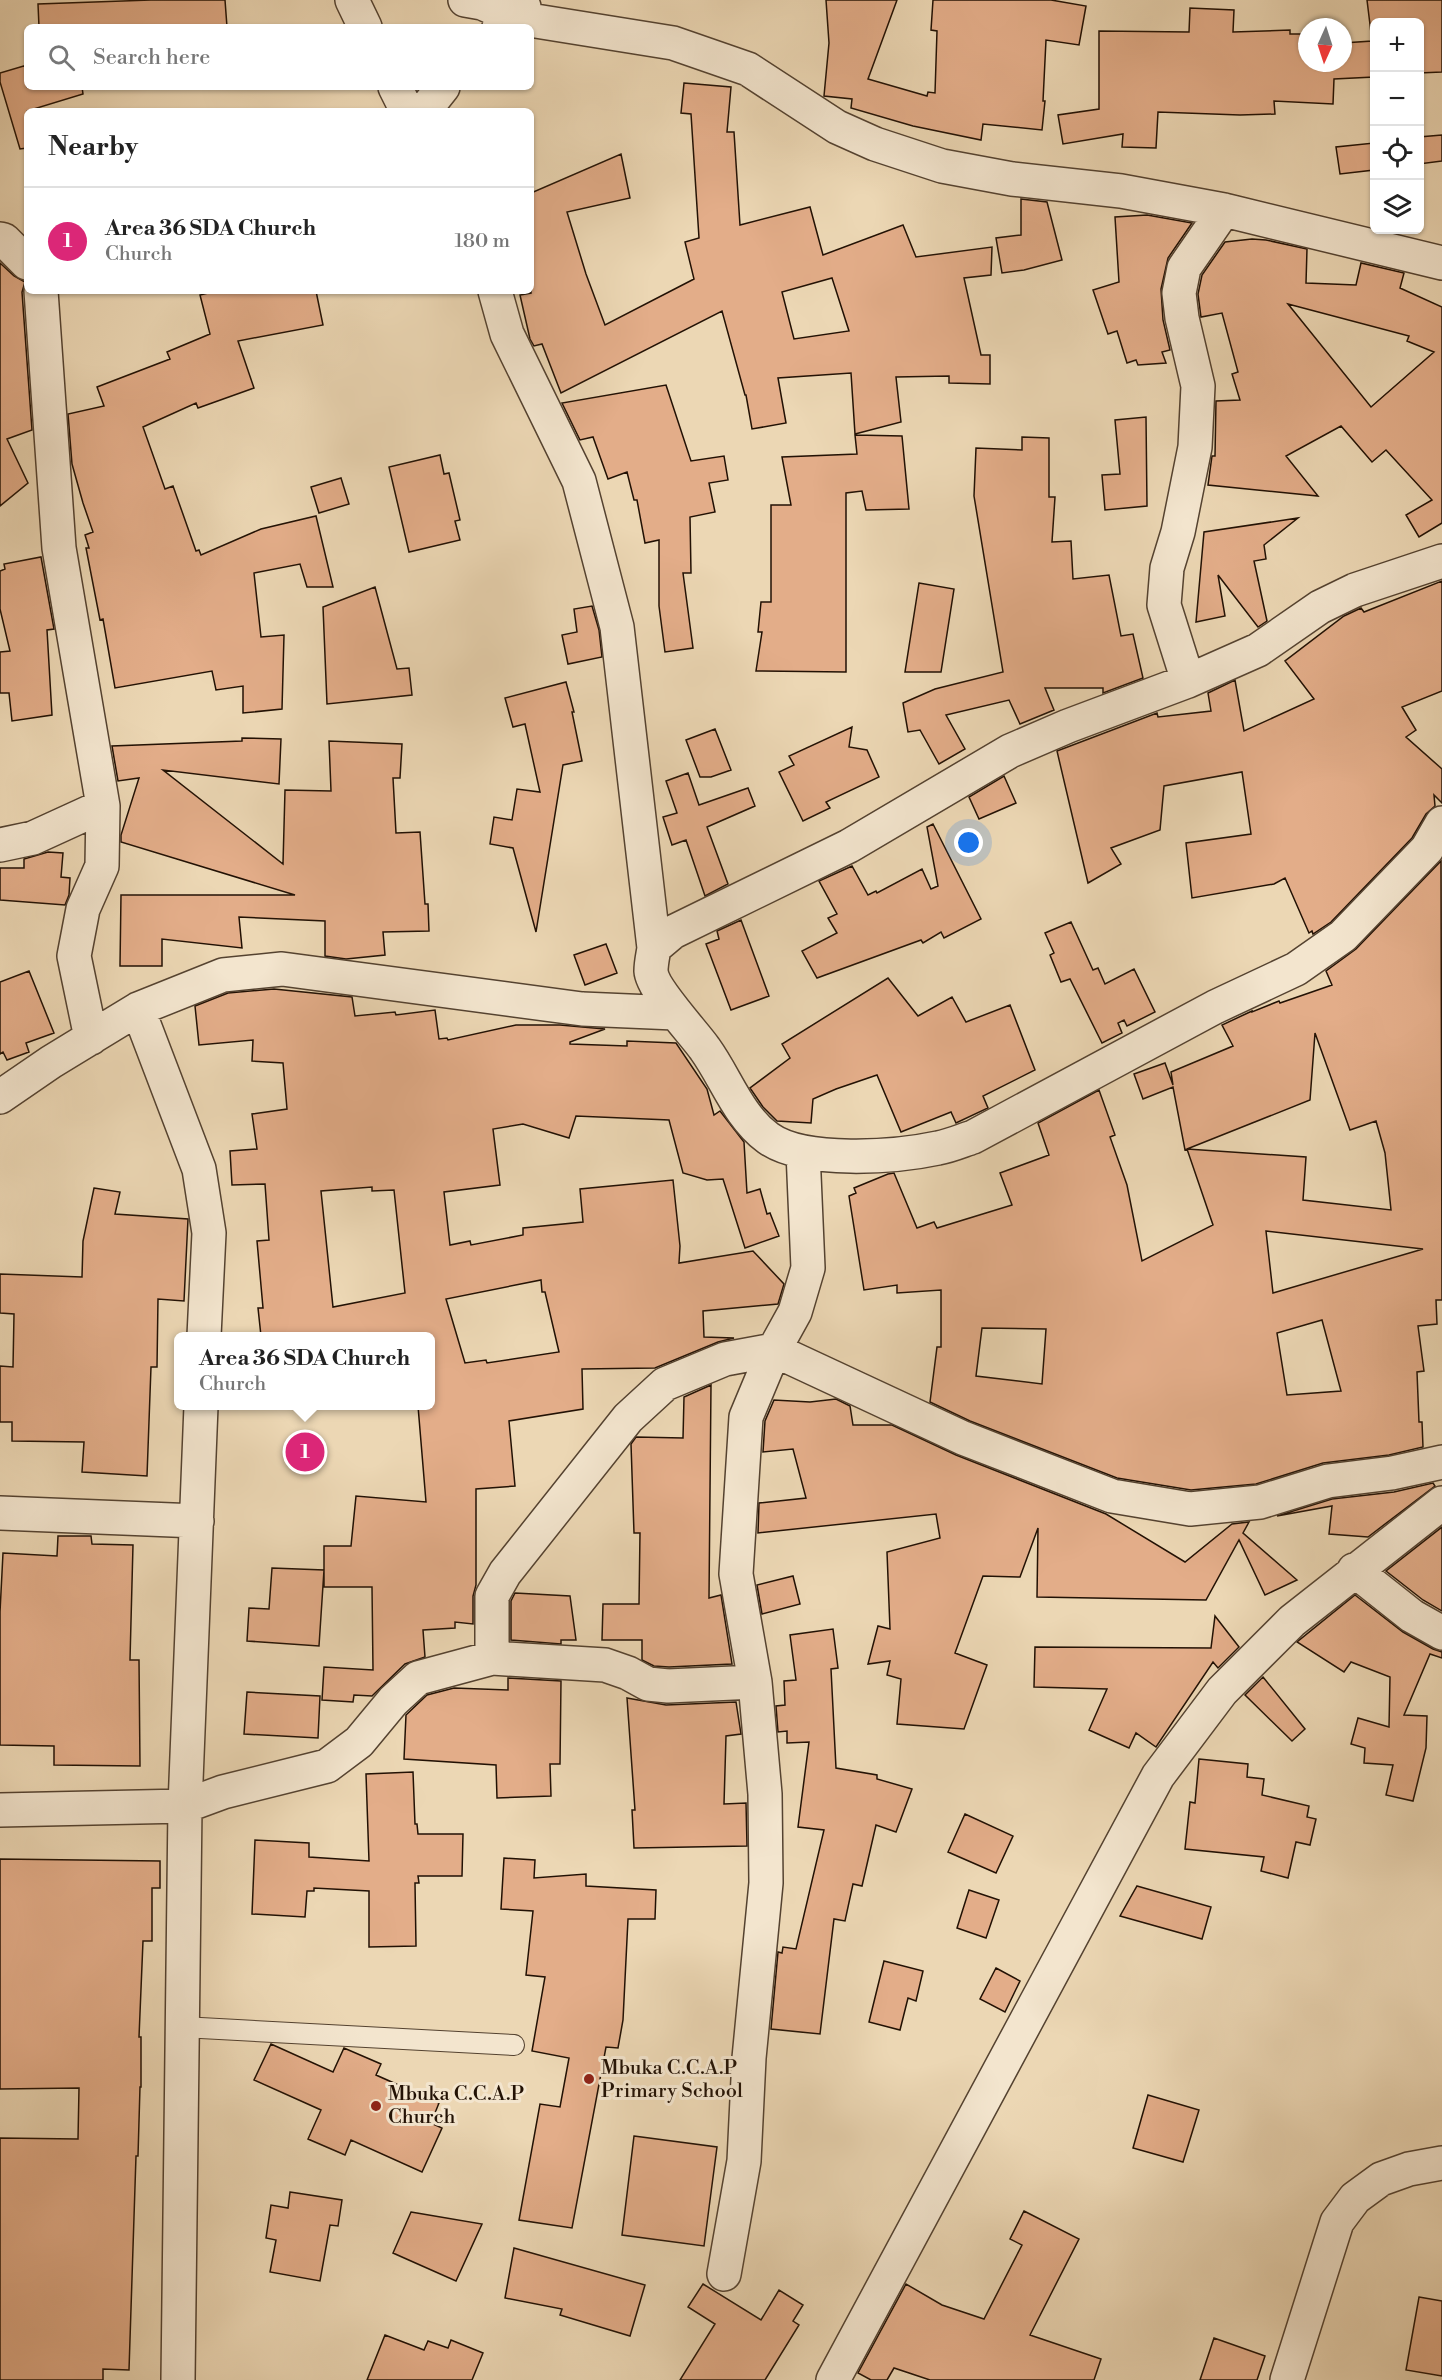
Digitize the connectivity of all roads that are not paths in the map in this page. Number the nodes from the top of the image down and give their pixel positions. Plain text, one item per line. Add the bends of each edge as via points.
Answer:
1 (352, 0) edge
2 (465, 0) edge
3 (515, 15) edge
4 (364, 24) edge
5 (396, 90) edge
6 (441, 90) edge
7 (406, 108) edge
8 (426, 108) edge
9 (1224, 210) junction
10 (0, 239) edge
11 (24, 260) edge
12 (1442, 263) edge
13 (41, 294) edge
14 (496, 294) edge
15 (1442, 561) edge
16 (1188, 681) junction
17 (102, 806) junction
18 (1442, 824) edge
19 (0, 845) edge
20 (654, 948) junction
21 (138, 1009) junction
22 (675, 1013) junction
23 (91, 1038) junction
24 (0, 1097) edge
25 (803, 1152) junction
26 (204, 1332) edge
27 (774, 1350) junction
28 (201, 1410) edge
29 (1442, 1462) edge
30 (1439, 1498) edge
31 (0, 1513) edge
32 (197, 1521) junction
33 (1354, 1570) junction
34 (1442, 1633) edge
35 (492, 1658) junction
36 (755, 1682) junction
37 (185, 1806) junction
38 (0, 1810) edge
39 (182, 2026) junction
40 (514, 2045) dead end
41 (1442, 2163) edge
42 (724, 2274) dead end
43 (178, 2380) edge
44 (833, 2380) edge
45 (1287, 2380) edge

1 - 4 street
2 - 3 street
3 - 9 street via 673,44 748,69 837,127 942,166
5 - 7 street
6 - 8 street
9 - 12 street
9 - 16 street via 1184,268 1179,293 1198,386 1195,447 1167,568 1164,605
10 - 11 street
13 - 17 street via 59,548
14 - 20 street via 507,334 579,481 617,627
15 - 16 street via 1354,590 1320,607 1258,650
16 - 20 street via 1010,751 849,846 673,932
17 - 19 street via 33,838
17 - 23 street via 102,866 83,909 74,956
18 - 25 street via 1427,849 1343,936 1296,969 1215,1007 983,1132 940,1148 896,1155
20 - 22 street via 651,973
21 - 22 street via 223,975 282,969 582,1009
21 - 23 street
21 - 26 street via 199,1169 209,1233
22 - 25 street via 705,1049 744,1113 769,1138
23 - 24 street
25 - 27 street via 808,1268 795,1312
27 - 29 street via 963,1438 1112,1496 1190,1509 1260,1502 1328,1481
27 - 35 street via 725,1359 665,1384 628,1418 505,1573 492,1596
27 - 36 street via 746,1417 736,1574
28 - 32 street
30 - 33 street
31 - 32 street
32 - 37 street
33 - 34 street via 1412,1616
33 - 44 street via 1292,1621 1222,1691 1158,1776
35 - 36 street via 605,1665 648,1683 668,1686
35 - 37 street via 418,1678 359,1742 327,1766 223,1792
36 - 42 street via 765,1794 766,1883 749,2058 744,2161
37 - 38 street
37 - 39 street
39 - 40 lane
39 - 43 street
41 - 45 street via 1381,2179 1355,2198 1337,2222

